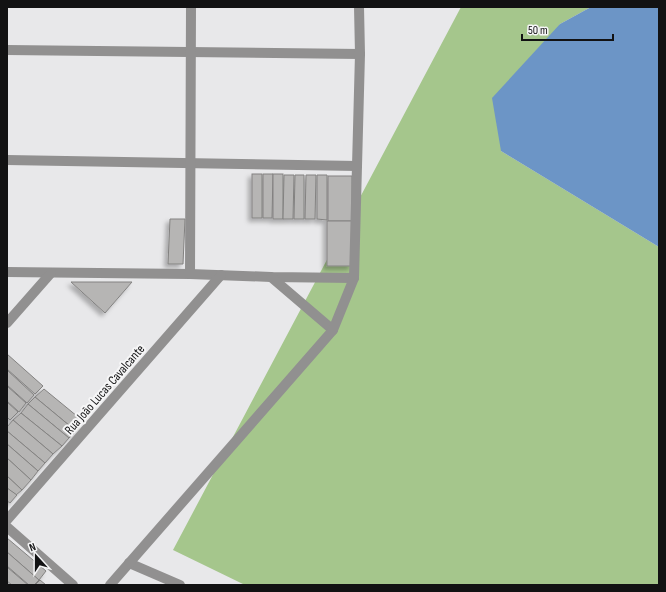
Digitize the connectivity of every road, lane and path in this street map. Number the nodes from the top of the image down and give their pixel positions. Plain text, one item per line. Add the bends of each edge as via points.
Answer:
1 (191, 7) edge
2 (359, 7) edge
3 (7, 50) edge
4 (191, 53) junction
5 (360, 54) junction
6 (7, 160) edge
7 (190, 163) junction
8 (357, 166) junction
9 (7, 272) edge
10 (51, 273) junction
11 (190, 274) junction
12 (221, 275) junction
13 (271, 277) junction
14 (354, 278) junction
15 (7, 323) edge
16 (334, 330) junction
17 (7, 520) edge
18 (7, 527) edge
19 (129, 563) junction
20 (74, 585) edge
21 (110, 585) edge
22 (180, 585) edge

1 - 4 street
2 - 5 street
3 - 4 street
4 - 5 street
4 - 7 street
5 - 8 street
6 - 7 street
7 - 8 street
7 - 11 street
8 - 14 street
9 - 10 street
10 - 11 street
10 - 15 street
11 - 12 street
12 - 13 street
12 - 17 street, Rua João Lucas Cavalcante
13 - 14 street
13 - 16 street
14 - 16 street
16 - 19 street
18 - 20 street
19 - 21 street
19 - 22 street

